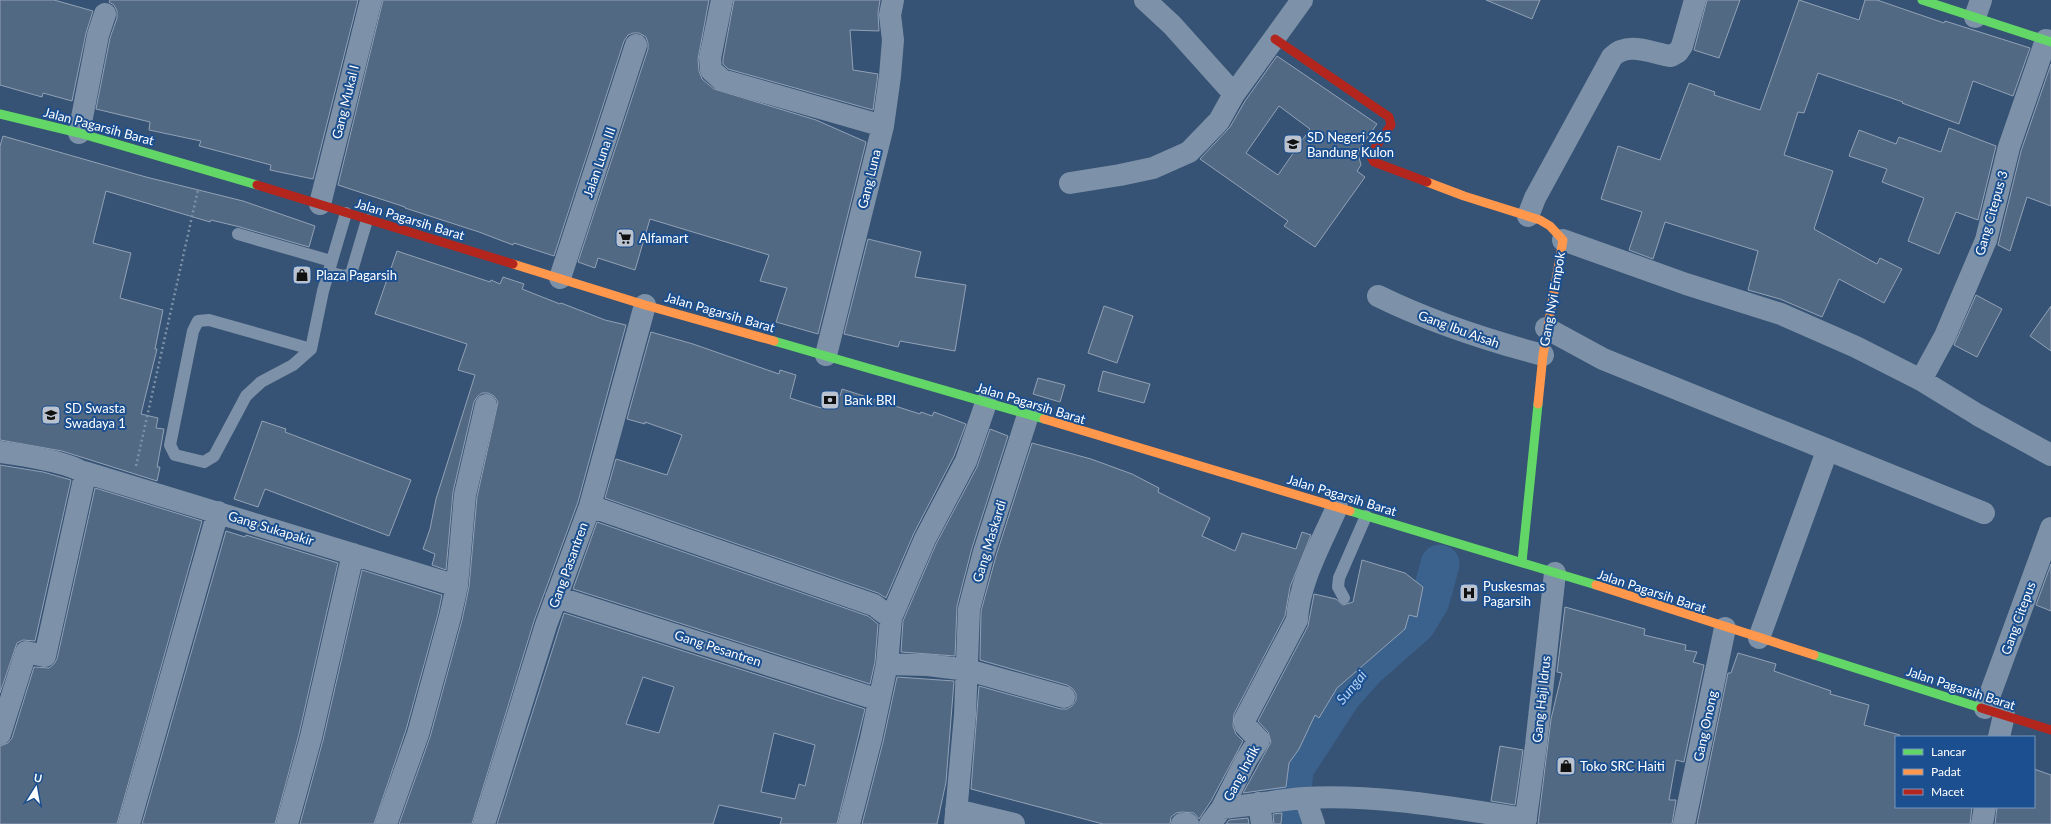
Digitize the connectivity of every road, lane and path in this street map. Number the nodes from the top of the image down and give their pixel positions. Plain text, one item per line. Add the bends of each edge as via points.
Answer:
1 (371, 0) edge
2 (722, 0) edge
3 (893, 0) edge
4 (1145, 0) edge
5 (1302, 0) edge
6 (1695, 0) edge
7 (1922, 0) edge
8 (1978, 8) edge
9 (104, 14) dead end
10 (1275, 39) junction
11 (2049, 41) edge
12 (636, 45) dead end
13 (1234, 94) junction
14 (0, 114) edge
15 (883, 126) junction
16 (79, 133) junction
17 (203, 169) junction
18 (1070, 183) dead end
19 (320, 204) junction
20 (346, 213) junction
21 (1528, 216) junction
22 (367, 220) junction
23 (238, 234) dead end
24 (1563, 240) junction
25 (330, 267) junction
26 (560, 278) junction
27 (1378, 296) dead end
28 (645, 304) junction
29 (1546, 328) junction
30 (310, 349) junction
31 (826, 355) junction
32 (1543, 356) junction
33 (1921, 380) junction
34 (986, 403) junction
35 (486, 405) dead end
36 (1028, 415) junction
37 (1827, 451) junction
38 (0, 452) edge
39 (2051, 455) edge
40 (84, 472) junction
41 (132, 486) junction
42 (590, 506) junction
43 (1337, 507) junction
44 (218, 512) junction
45 (1984, 513) dead end
46 (1366, 516) junction
47 (2051, 528) edge
48 (353, 554) junction
49 (1522, 562) junction
50 (1555, 573) junction
51 (457, 586) junction
52 (556, 597) junction
53 (1344, 598) dead end
54 (891, 618) junction
55 (1725, 628) junction
56 (1759, 638) junction
57 (887, 664) junction
58 (968, 670) junction
59 (1064, 697) dead end
60 (879, 700) junction
61 (1994, 712) junction
62 (2051, 730) edge
63 (0, 734) edge
64 (1999, 736) edge
65 (1297, 799) junction
66 (1259, 803) junction
67 (1986, 808) edge
68 (1216, 816) edge
69 (956, 817) edge
70 (1526, 822) edge
71 (129, 824) edge
72 (287, 824) edge
73 (386, 824) edge
74 (484, 824) edge
75 (849, 824) edge
76 (1014, 824) edge
77 (1182, 824) edge
78 (1188, 824) edge
79 (1262, 824) edge
80 (1314, 824) edge
81 (1684, 824) edge
82 (1982, 824) edge

1 - 19 street, Gang Mukal I
2 - 15 street via 710,58 711,70 722,80
3 - 15 street, Gang Luna via 890,15 893,40
4 - 13 street via 1172,25
5 - 10 street
6 - 21 street via 1678,52 1672,56 1626,48 1612,56 1535,198
7 - 8 street
8 - 11 street
9 - 16 street
10 - 13 street
10 - 21 street, Gang Nyi Empok via 1389,117 1391,125 1370,155 1374,162 1464,196
11 - 33 street, Gang Citepus 3 via 2009,147 1986,240 1945,336
12 - 26 street, Jalan Luna III
13 - 18 street via 1219,121 1189,152 1175,160 1127,174
14 - 16 street, Jalan Pagarsih Barat
15 - 31 street, Gang Luna
16 - 17 street, Jalan Pagarsih Barat
17 - 19 street, Jalan Pagarsih Barat
17 - 41 path
19 - 20 street, Jalan Pagarsih Barat
20 - 22 street, Jalan Pagarsih Barat
20 - 25 lane
21 - 24 street, Gang Nyi Empok via 1550,226
22 - 25 lane via 351,274 344,276
22 - 26 street, Jalan Pagarsih Barat
23 - 25 lane
24 - 29 street, Gang Nyi Empok
24 - 33 street via 1686,284 1781,314 1856,347
25 - 30 lane
26 - 28 street, Jalan Pagarsih Barat
27 - 32 street, Gang Ibu Aisah via 1463,333
28 - 31 street, Jalan Pagarsih Barat
28 - 42 street, Gang Pasantren
29 - 32 street, Gang Nyi Empok
29 - 37 street via 1603,359
30 - 30 lane via 293,366 261,382 246,396 214,456 204,462 175,455 170,445 193,331 198,321 209,320
31 - 34 street, Jalan Pagarsih Barat
32 - 49 street, Gang Nyi Empok
33 - 39 street
34 - 36 street, Jalan Pagarsih Barat
34 - 54 street via 966,461 925,539
35 - 51 street via 465,495
36 - 43 street, Jalan Pagarsih Barat
36 - 58 street, Gang Maskardi via 984,552 969,610
37 - 45 street
37 - 56 street
38 - 40 street, Gang Sukapakir via 60,462
40 - 41 street, Gang Sukapakir
40 - 63 street via 84,486 45,656 26,652
41 - 44 street, Gang Sukapakir
42 - 52 street, Gang Pasantren
42 - 54 street via 874,605
43 - 46 street, Jalan Pagarsih Barat
43 - 68 street, Gang Indik via 1306,578 1297,620 1245,719 1245,725 1259,740
44 - 48 street, Gang Sukapakir
44 - 71 street
46 - 49 street, Jalan Pagarsih Barat
46 - 53 lane via 1339,578 1338,587
47 - 61 street, Gang Citepus
48 - 51 street, Gang Sukapakir
48 - 72 street via 311,737
49 - 50 street, Jalan Pagarsih Barat
50 - 55 street, Jalan Pagarsih Barat
50 - 70 street, Gang Haji Idrus
51 - 73 street via 418,734
52 - 60 street, Gang Pesantren
52 - 74 street, Gang Pasantren
54 - 57 street
55 - 56 street, Jalan Pagarsih Barat
55 - 81 street, Gang Onong
56 - 61 street, Jalan Pagarsih Barat
57 - 58 street via 928,665
57 - 60 street
58 - 59 street
58 - 69 street, Gang Maskardi
60 - 75 street
61 - 62 street, Jalan Pagarsih Barat
61 - 64 street, Gang Citepus
65 - 66 street, Gang Indik
65 - 70 street, Gang Indik via 1394,801 1451,807
65 - 80 street
66 - 68 street, Gang Indik
66 - 79 street
67 - 82 street
69 - 76 street
77 - 78 street

